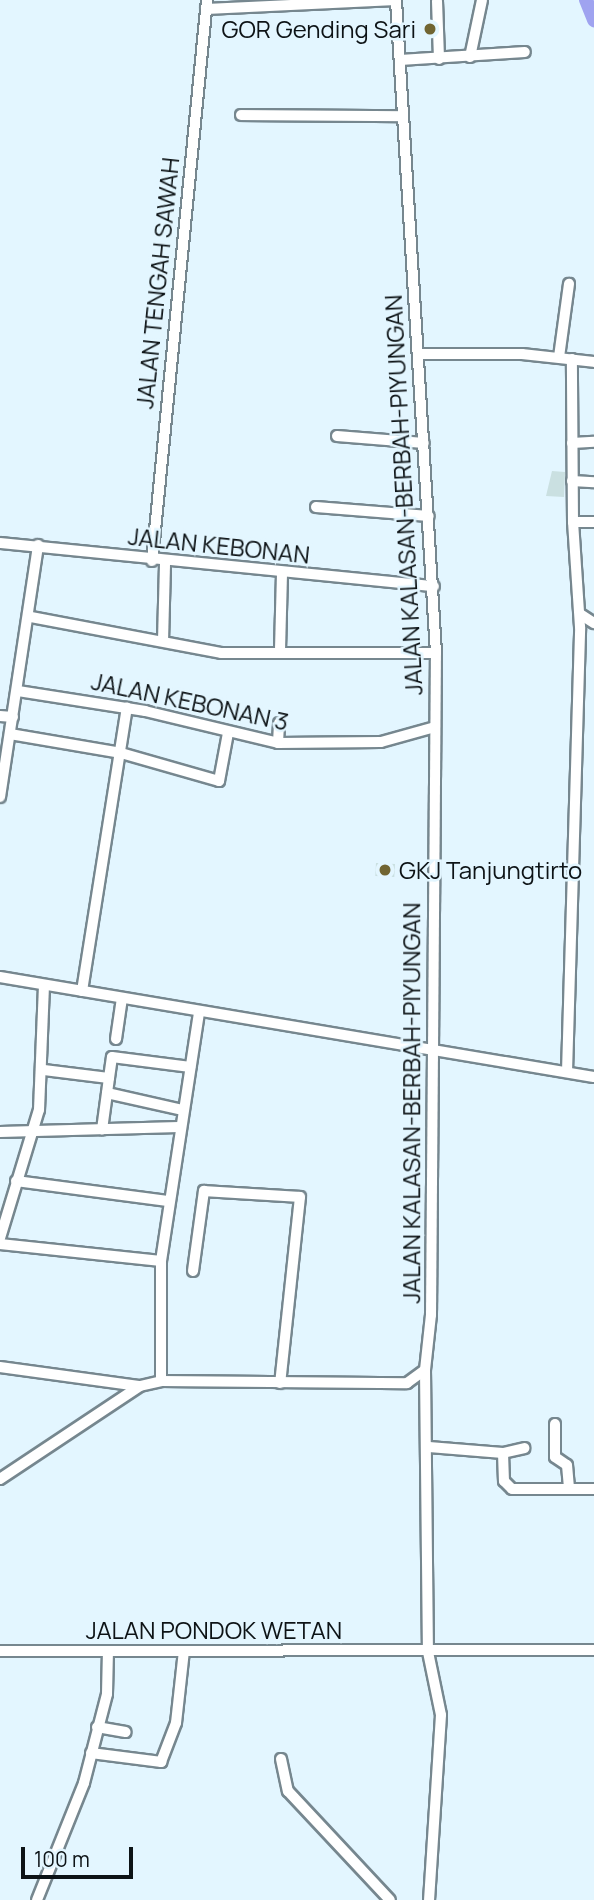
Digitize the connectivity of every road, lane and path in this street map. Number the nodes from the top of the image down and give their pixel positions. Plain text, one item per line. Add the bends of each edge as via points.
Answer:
1 (396, 0) edge
2 (482, 0) edge
3 (437, 1) edge
4 (207, 4) edge
5 (525, 52) dead end
6 (470, 57) junction
7 (439, 59) junction
8 (400, 60) junction
9 (241, 115) dead end
10 (403, 116) junction
11 (569, 284) dead end
12 (418, 354) junction
13 (559, 357) junction
14 (572, 359) junction
15 (594, 362) edge
16 (337, 436) dead end
17 (594, 442) edge
18 (424, 443) junction
19 (572, 443) junction
20 (572, 481) junction
21 (594, 481) edge
22 (316, 507) dead end
23 (429, 516) junction
24 (573, 522) junction
25 (594, 522) edge
26 (0, 543) edge
27 (38, 545) junction
28 (152, 561) junction
29 (165, 562) junction
30 (282, 572) junction
31 (434, 586) junction
32 (580, 614) junction
33 (31, 617) junction
34 (594, 623) edge
35 (163, 641) junction
36 (280, 650) junction
37 (436, 653) junction
38 (18, 691) junction
39 (127, 708) junction
40 (0, 716) edge
41 (13, 717) junction
42 (279, 723) dead end
43 (435, 727) junction
44 (228, 733) junction
45 (10, 734) junction
46 (278, 743) junction
47 (121, 753) junction
48 (0, 797) edge
49 (0, 977) edge
50 (44, 985) junction
51 (82, 991) junction
52 (122, 998) junction
53 (199, 1013) junction
54 (116, 1039) dead end
55 (433, 1049) junction
56 (190, 1067) junction
57 (44, 1070) junction
58 (568, 1072) junction
59 (594, 1077) edge
60 (109, 1078) junction
61 (107, 1093) junction
62 (183, 1110) junction
63 (179, 1127) junction
64 (102, 1130) junction
65 (0, 1132) edge
66 (28, 1134) junction
67 (16, 1181) junction
68 (169, 1201) junction
69 (0, 1238) edge
70 (0, 1244) edge
71 (161, 1261) junction
72 (193, 1271) dead end
73 (0, 1367) edge
74 (425, 1370) junction
75 (160, 1381) junction
76 (280, 1383) junction
77 (119, 1384) junction
78 (140, 1386) junction
79 (121, 1399) junction
80 (555, 1424) dead end
81 (429, 1447) junction
82 (524, 1448) dead end
83 (503, 1453) junction
84 (2, 1475) edge
85 (569, 1489) junction
86 (594, 1489) edge
87 (594, 1650) edge
88 (0, 1651) edge
89 (108, 1651) junction
90 (184, 1651) junction
91 (428, 1652) junction
92 (97, 1727) junction
93 (125, 1732) dead end
94 (91, 1753) junction
95 (281, 1759) dead end
96 (37, 1900) edge
97 (390, 1900) edge
98 (429, 1900) edge

1 - 4 street, JALAN TENGAH SAWAH
1 - 8 street, JALAN KALASAN-BERBAH-PIYUNGAN
2 - 6 street
3 - 7 street
4 - 28 street, JALAN TENGAH SAWAH
5 - 6 street
6 - 7 street
7 - 8 street
8 - 10 street, JALAN KALASAN-BERBAH-PIYUNGAN
9 - 10 street
10 - 12 street, JALAN KALASAN-BERBAH-PIYUNGAN
11 - 13 street
12 - 13 street
12 - 18 street, JALAN KALASAN-BERBAH-PIYUNGAN
13 - 14 street
14 - 15 street
14 - 19 street
16 - 18 street
17 - 19 street
18 - 23 street, JALAN KALASAN-BERBAH-PIYUNGAN
19 - 20 street
20 - 21 street
20 - 24 street
22 - 23 street
23 - 31 street, JALAN KALASAN-BERBAH-PIYUNGAN
24 - 25 street
24 - 32 street
26 - 27 street, JALAN KEBONAN
27 - 28 street, JALAN KEBONAN
27 - 33 street
28 - 29 street, JALAN KEBONAN
29 - 30 street, JALAN KEBONAN
29 - 35 street
30 - 31 street, JALAN KEBONAN
30 - 36 street
31 - 37 street, JALAN KALASAN-BERBAH-PIYUNGAN
32 - 34 street
32 - 58 street
33 - 35 street
33 - 38 street
35 - 36 street via 220,653
36 - 37 street
37 - 43 street, JALAN KALASAN-BERBAH-PIYUNGAN
38 - 39 street, JALAN KEBONAN 3
38 - 41 street
39 - 44 street, JALAN KEBONAN 3
39 - 47 street
40 - 41 street
41 - 45 street
42 - 46 street
43 - 46 street, JALAN KEBONAN 3 via 381,742
43 - 55 street, JALAN KALASAN-BERBAH-PIYUNGAN
44 - 46 street, JALAN KEBONAN 3
44 - 47 street via 219,781
45 - 47 street
45 - 48 street
47 - 51 street
49 - 50 street
50 - 51 street
50 - 57 street
51 - 52 street
52 - 53 street
52 - 54 street
53 - 55 street
53 - 56 street
55 - 58 street
55 - 74 street, JALAN KALASAN-BERBAH-PIYUNGAN via 431,1315
56 - 60 street via 112,1057
56 - 62 street
57 - 60 street
57 - 66 street via 39,1111
58 - 59 street
60 - 61 street
61 - 62 street
61 - 64 street
62 - 63 street
63 - 64 street
63 - 68 street
64 - 66 street
65 - 66 street
66 - 67 street
67 - 68 street
67 - 69 street
68 - 71 street
70 - 71 street
71 - 75 street
72 - 76 street via 204,1191 300,1197
73 - 77 street
74 - 76 street via 407,1383
74 - 81 street, JALAN KALASAN-BERBAH-PIYUNGAN
75 - 76 street
75 - 78 street
77 - 78 street
77 - 79 street
78 - 79 street
79 - 84 street
80 - 85 street via 555,1457 567,1465
81 - 83 street
81 - 91 street, JALAN KALASAN-BERBAH-PIYUNGAN
82 - 83 street
83 - 85 street via 504,1481 509,1487
85 - 86 street
87 - 91 street, JALAN PONDOK WETAN
88 - 89 street, JALAN PONDOK WETAN
89 - 90 street, JALAN PONDOK WETAN
89 - 92 street via 107,1694
90 - 91 street, JALAN PONDOK WETAN
90 - 94 street via 176,1723 161,1762
91 - 98 street, JALAN KALASAN-BERBAH-PIYUNGAN via 441,1715
92 - 93 street
92 - 94 street
94 - 96 street via 73,1819
95 - 97 street via 288,1791

